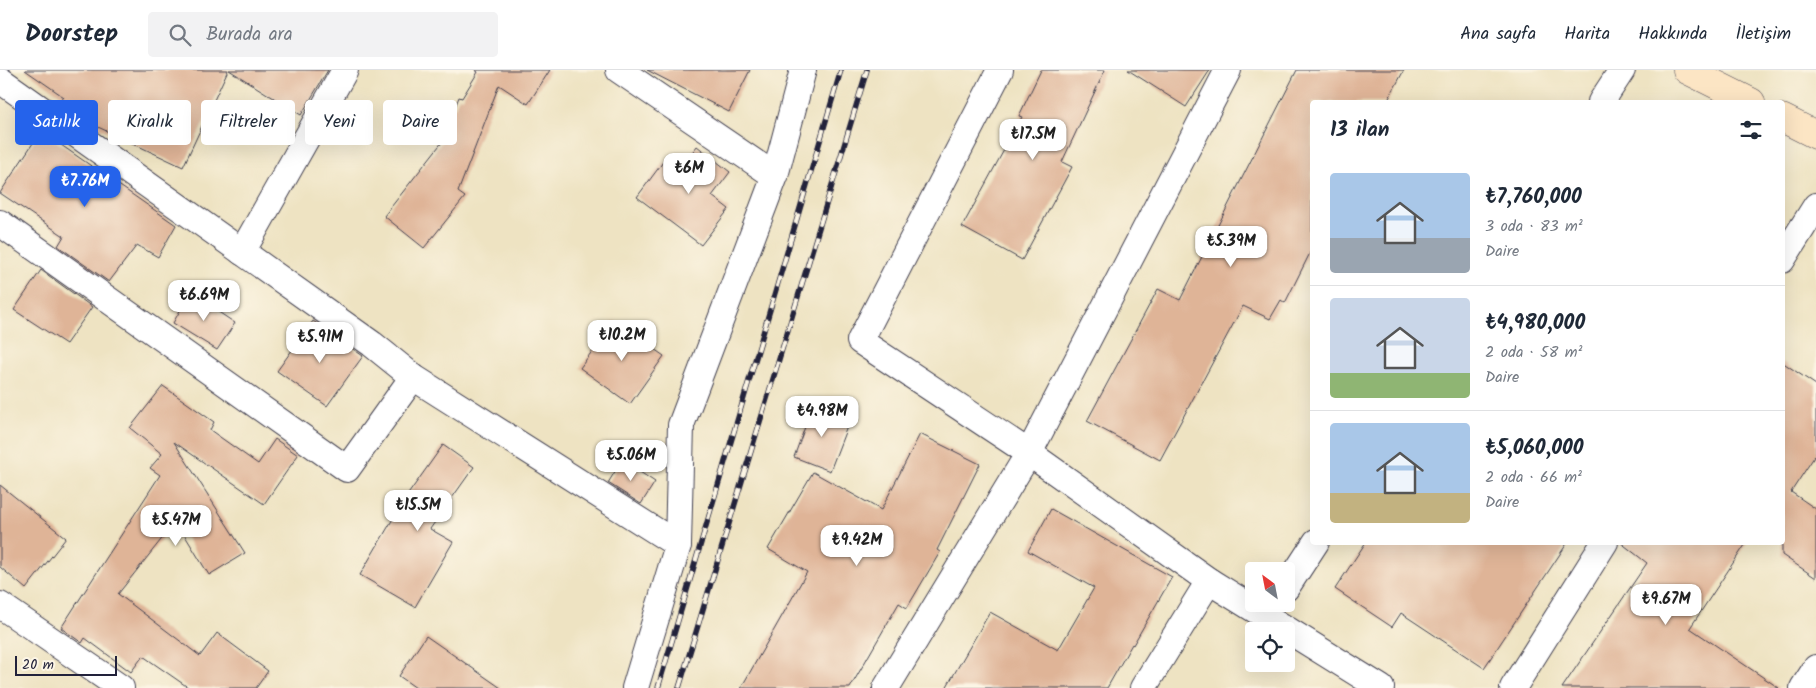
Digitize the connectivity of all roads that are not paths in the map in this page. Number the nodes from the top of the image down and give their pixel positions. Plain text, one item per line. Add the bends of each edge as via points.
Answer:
1 (345, 70) edge
2 (619, 70) edge
3 (803, 70) edge
4 (1000, 70) edge
5 (1228, 70) edge
6 (1622, 70) edge
7 (1693, 72) edge
8 (0, 80) edge
9 (1602, 100) edge
10 (1747, 100) edge
11 (1785, 119) edge
12 (1816, 134) edge
13 (774, 176) junction
14 (1816, 206) edge
15 (0, 223) edge
16 (242, 252) junction
17 (1785, 255) edge
18 (413, 377) junction
19 (1029, 453) junction
20 (678, 545) junction
21 (1314, 545) edge
22 (1603, 545) edge
23 (1295, 574) edge
24 (1209, 581) junction
25 (1245, 598) edge
26 (0, 605) edge
27 (1272, 612) edge
28 (1816, 668) edge
29 (121, 688) edge
30 (635, 688) edge
31 (886, 688) edge
32 (1143, 688) edge
33 (1381, 688) edge
34 (1513, 688) edge
35 (1803, 688) edge

1 - 16 street
2 - 13 street
3 - 13 street
4 - 19 street via 860,340
5 - 19 street
6 - 9 street
7 - 10 street
8 - 16 street
11 - 12 street
13 - 20 street via 681,425
14 - 17 street
15 - 18 street via 347,469
16 - 18 street
18 - 20 street
19 - 24 street
19 - 31 street
20 - 30 street
21 - 23 street
22 - 34 street
24 - 25 street
24 - 32 street
26 - 29 street
27 - 33 street
28 - 35 street

